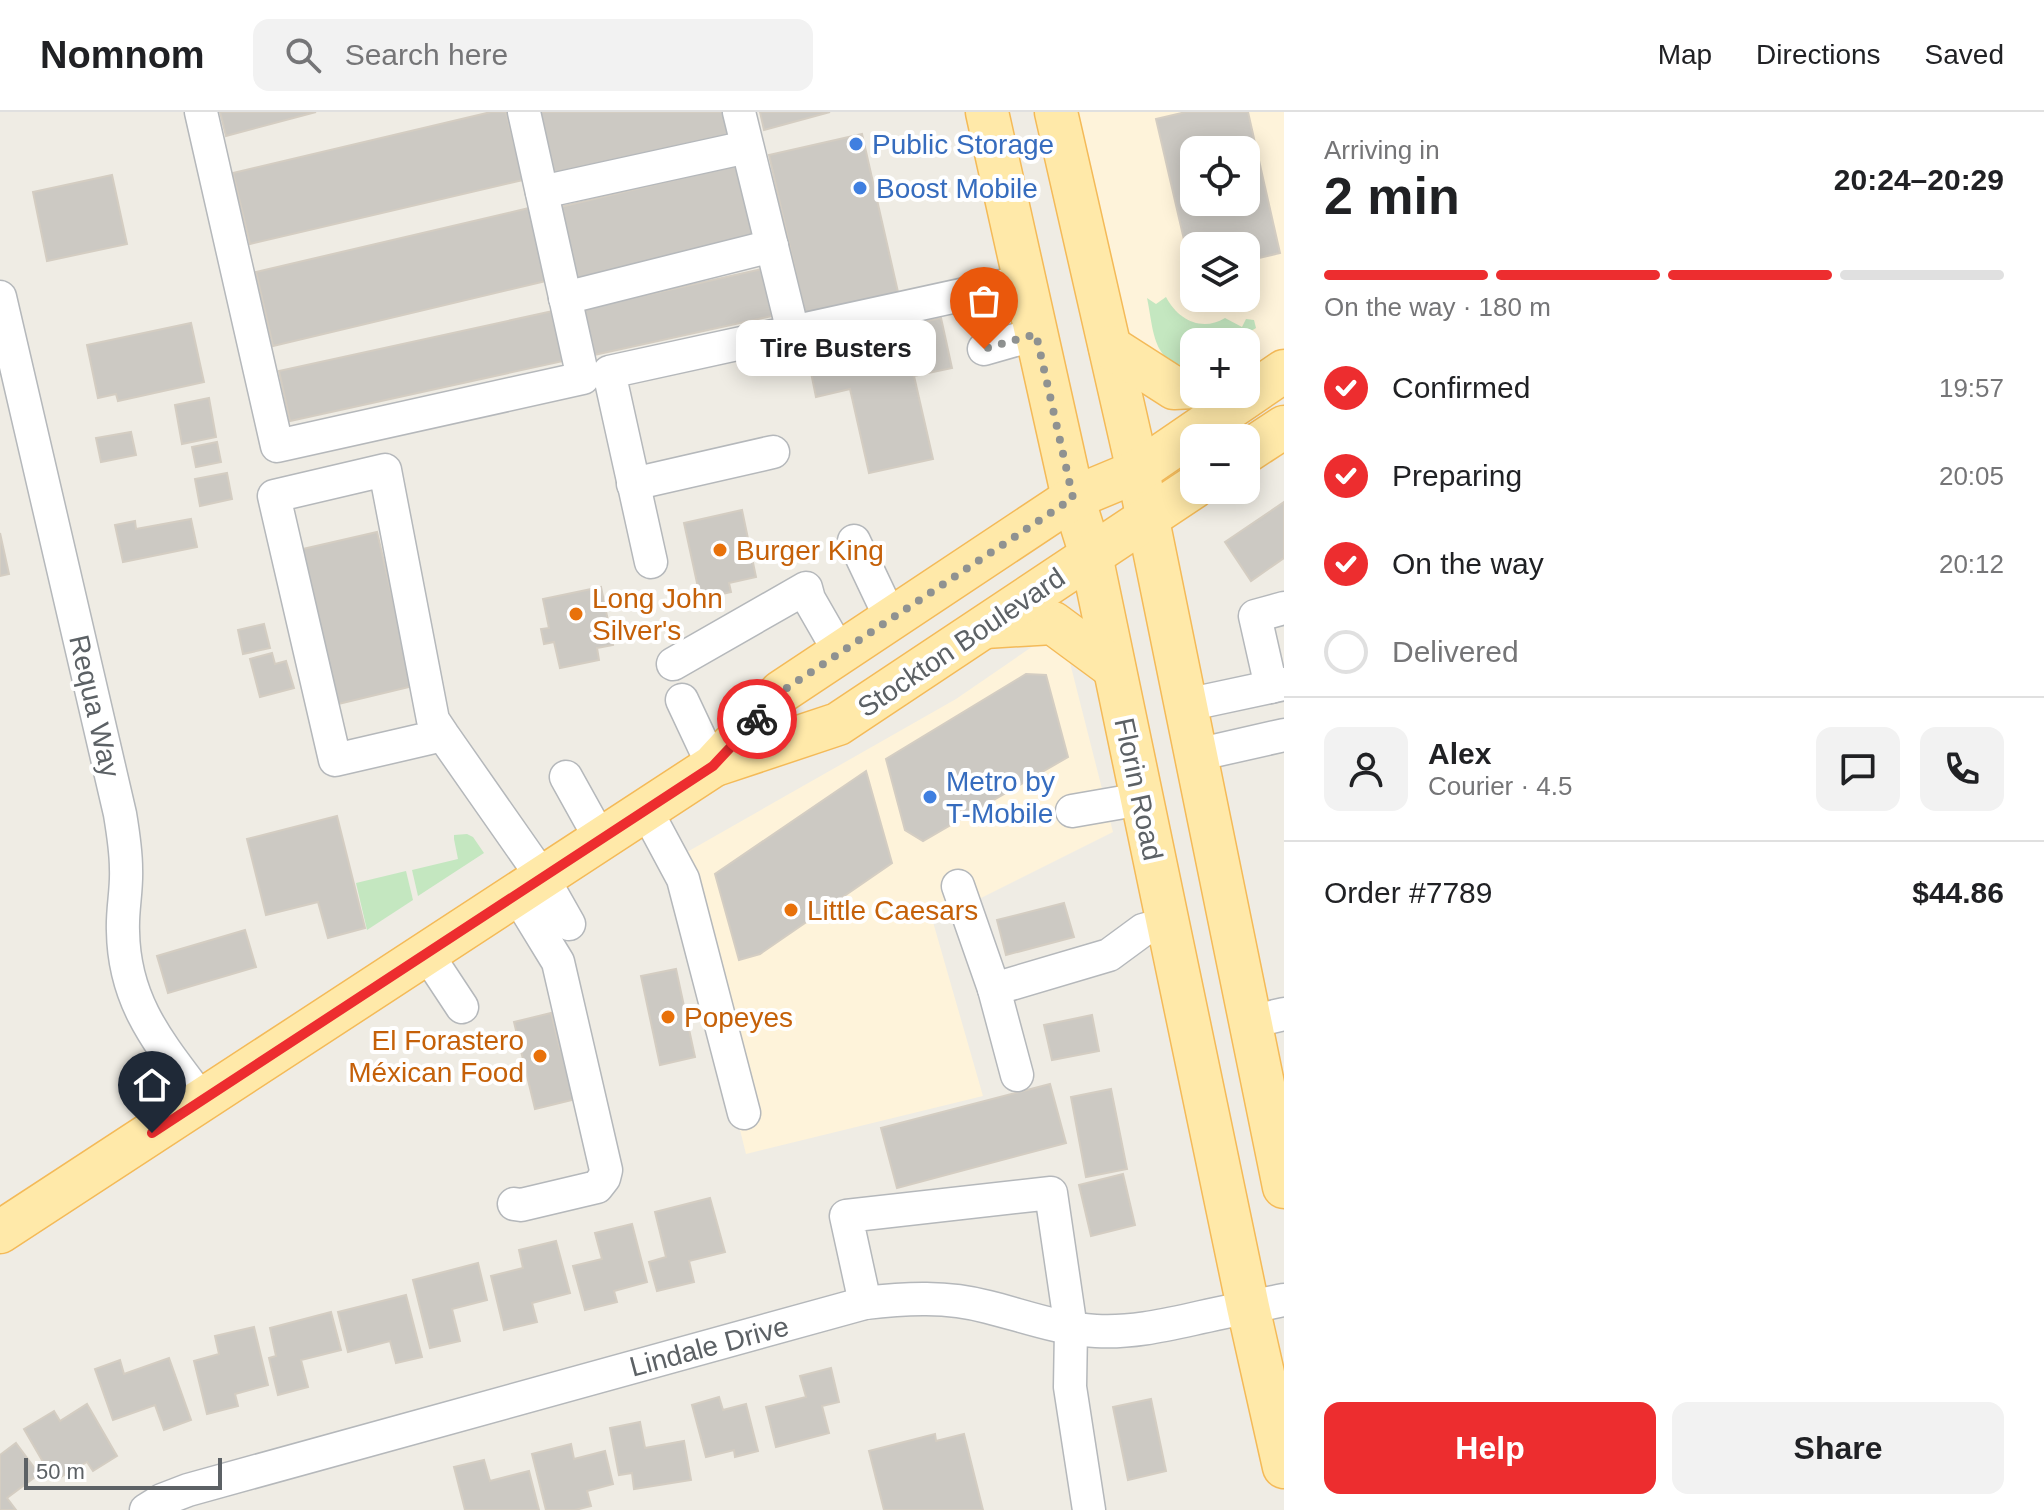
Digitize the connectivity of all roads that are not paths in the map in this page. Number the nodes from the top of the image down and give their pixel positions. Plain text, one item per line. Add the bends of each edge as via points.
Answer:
1 (201, 112) edge
2 (524, 112) edge
3 (739, 112) edge
4 (987, 112) edge
5 (1060, 113) edge
6 (747, 147) junction
7 (542, 192) junction
8 (772, 246) junction
9 (1025, 281) junction
10 (0, 297) edge
11 (565, 298) junction
12 (793, 332) junction
13 (1036, 334) junction
14 (1110, 347) junction
15 (984, 349) dead end
16 (1266, 378) edge
17 (1180, 388) edge
18 (1284, 427) edge
19 (1260, 443) edge
20 (773, 452) dead end
21 (1138, 471) junction
22 (633, 484) junction
23 (1180, 496) edge
24 (1073, 498) junction
25 (1148, 517) junction
26 (854, 541) dead end
27 (1091, 555) junction
28 (651, 562) dead end
29 (1284, 608) edge
30 (891, 619) junction
31 (983, 627) junction
32 (840, 653) junction
33 (673, 664) dead end
34 (1114, 668) junction
35 (1277, 685) edge
36 (682, 700) dead end
37 (1186, 705) junction
38 (443, 735) junction
39 (1284, 735) edge
40 (1196, 755) junction
41 (713, 766) junction
42 (566, 777) dead end
43 (1141, 799) junction
44 (646, 810) junction
45 (1072, 811) dead end
46 (601, 840) junction
47 (530, 886) junction
48 (958, 886) dead end
49 (1168, 923) junction
50 (569, 924) dead end
51 (427, 954) junction
52 (994, 989) junction
53 (462, 1007) dead end
54 (1267, 1018) edge
55 (1017, 1075) dead end
56 (202, 1100) junction
57 (744, 1113) dead end
58 (1284, 1187) edge
59 (514, 1204) dead end
60 (0, 1232) edge
61 (865, 1303) junction
62 (1266, 1304) edge
63 (1071, 1329) junction
64 (1284, 1467) edge
65 (146, 1510) edge
66 (1089, 1510) edge

1 - 11 street via 277,446 583,378
2 - 7 street
3 - 6 street
4 - 9 main road, Florin Road
5 - 14 main road
6 - 7 street
6 - 8 street
7 - 11 street
8 - 11 street
8 - 12 street
9 - 12 street
9 - 13 main road, Florin Road
10 - 56 street, Requa Way via 120,814 126,871 122,929 130,984 153,1035
12 - 22 street via 609,372
13 - 15 street
13 - 24 main road, Florin Road
14 - 17 main road
14 - 21 main road
16 - 21 main road, Stockton Boulevard
18 - 19 main road
20 - 22 street
21 - 24 main road, Stockton Boulevard
21 - 25 main road
22 - 28 street
23 - 25 main road, Stockton Boulevard
24 - 27 main road, Florin Road
24 - 30 main road, Stockton Boulevard
25 - 27 main road, Stockton Boulevard
25 - 37 main road
26 - 30 street
27 - 31 main road, Stockton Boulevard
27 - 34 main road, Florin Road
29 - 35 street via 1255,616
30 - 32 main road, Stockton Boulevard
31 - 34 main road via 1053,623
31 - 41 main road, Stockton Boulevard via 838,724
32 - 33 street via 806,588
32 - 41 main road, Stockton Boulevard via 781,692
34 - 43 main road, Florin Road
35 - 37 street
36 - 41 street
37 - 40 main road
38 - 38 street via 433,720 385,470 274,496 335,760
38 - 47 street
39 - 40 street
40 - 54 main road
41 - 44 main road, Stockton Boulevard
42 - 46 street
43 - 45 street
43 - 49 main road, Florin Road
44 - 46 main road, Stockton Boulevard
44 - 57 street via 683,879
46 - 47 main road, Stockton Boulevard
47 - 50 street
47 - 51 main road, Stockton Boulevard
47 - 59 street via 558,962 606,1170 597,1187
48 - 52 street
49 - 52 street via 1143,930 1109,955
49 - 62 main road, Florin Road
51 - 53 street
51 - 56 main road, Stockton Boulevard
52 - 55 street
54 - 58 main road
56 - 60 main road, Stockton Boulevard
61 - 63 street, Lindale Drive via 957,1301
61 - 63 street via 846,1216 1051,1193
61 - 65 street, Lindale Drive via 188,1490
62 - 63 street, Lindale Drive via 1159,1326
62 - 64 main road, Florin Road
63 - 66 street via 1070,1387

